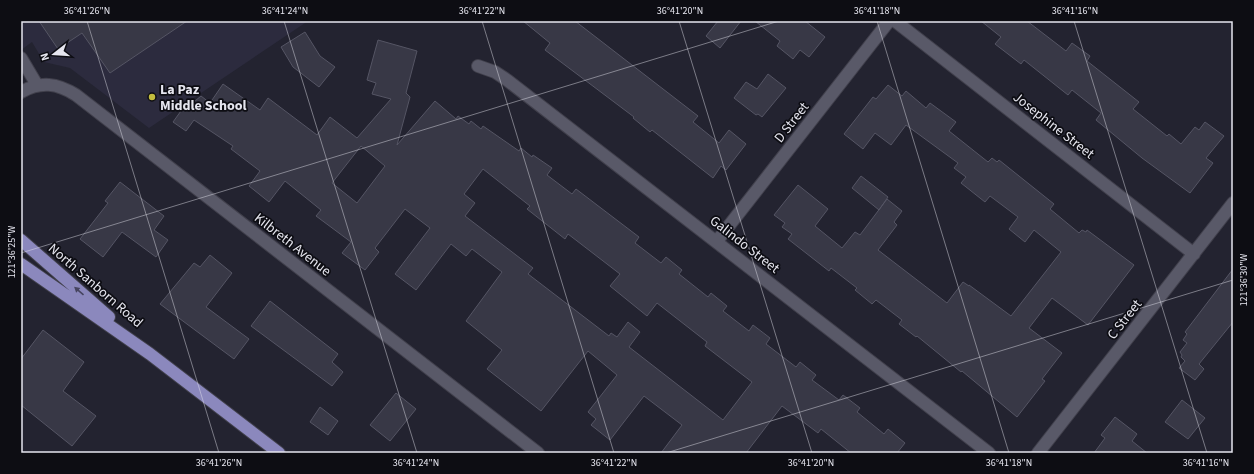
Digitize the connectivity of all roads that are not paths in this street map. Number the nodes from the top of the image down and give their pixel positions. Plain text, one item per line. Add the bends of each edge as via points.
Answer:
1 (889, 21) edge
2 (895, 21) edge
3 (21, 58) edge
4 (478, 66) dead end
5 (37, 85) junction
6 (21, 92) edge
7 (1233, 202) edge
8 (21, 240) edge
9 (717, 241) junction
10 (1194, 254) junction
11 (21, 264) edge
12 (150, 354) junction
13 (279, 453) edge
14 (538, 453) edge
15 (989, 453) edge
16 (1038, 453) edge

1 - 9 street, D Street
2 - 10 street, Josephine Street
3 - 5 street
4 - 9 street, Galindo Street via 507,80
5 - 6 street, Kilbreth Avenue
5 - 14 street, Kilbreth Avenue via 59,86 76,95
7 - 10 street, C Street
12 -> 8 main road, North Sanborn Road
9 - 15 street, Galindo Street
10 - 16 street, C Street
11 - 12 main road, North Sanborn Road
12 - 13 main road, North Sanborn Road

